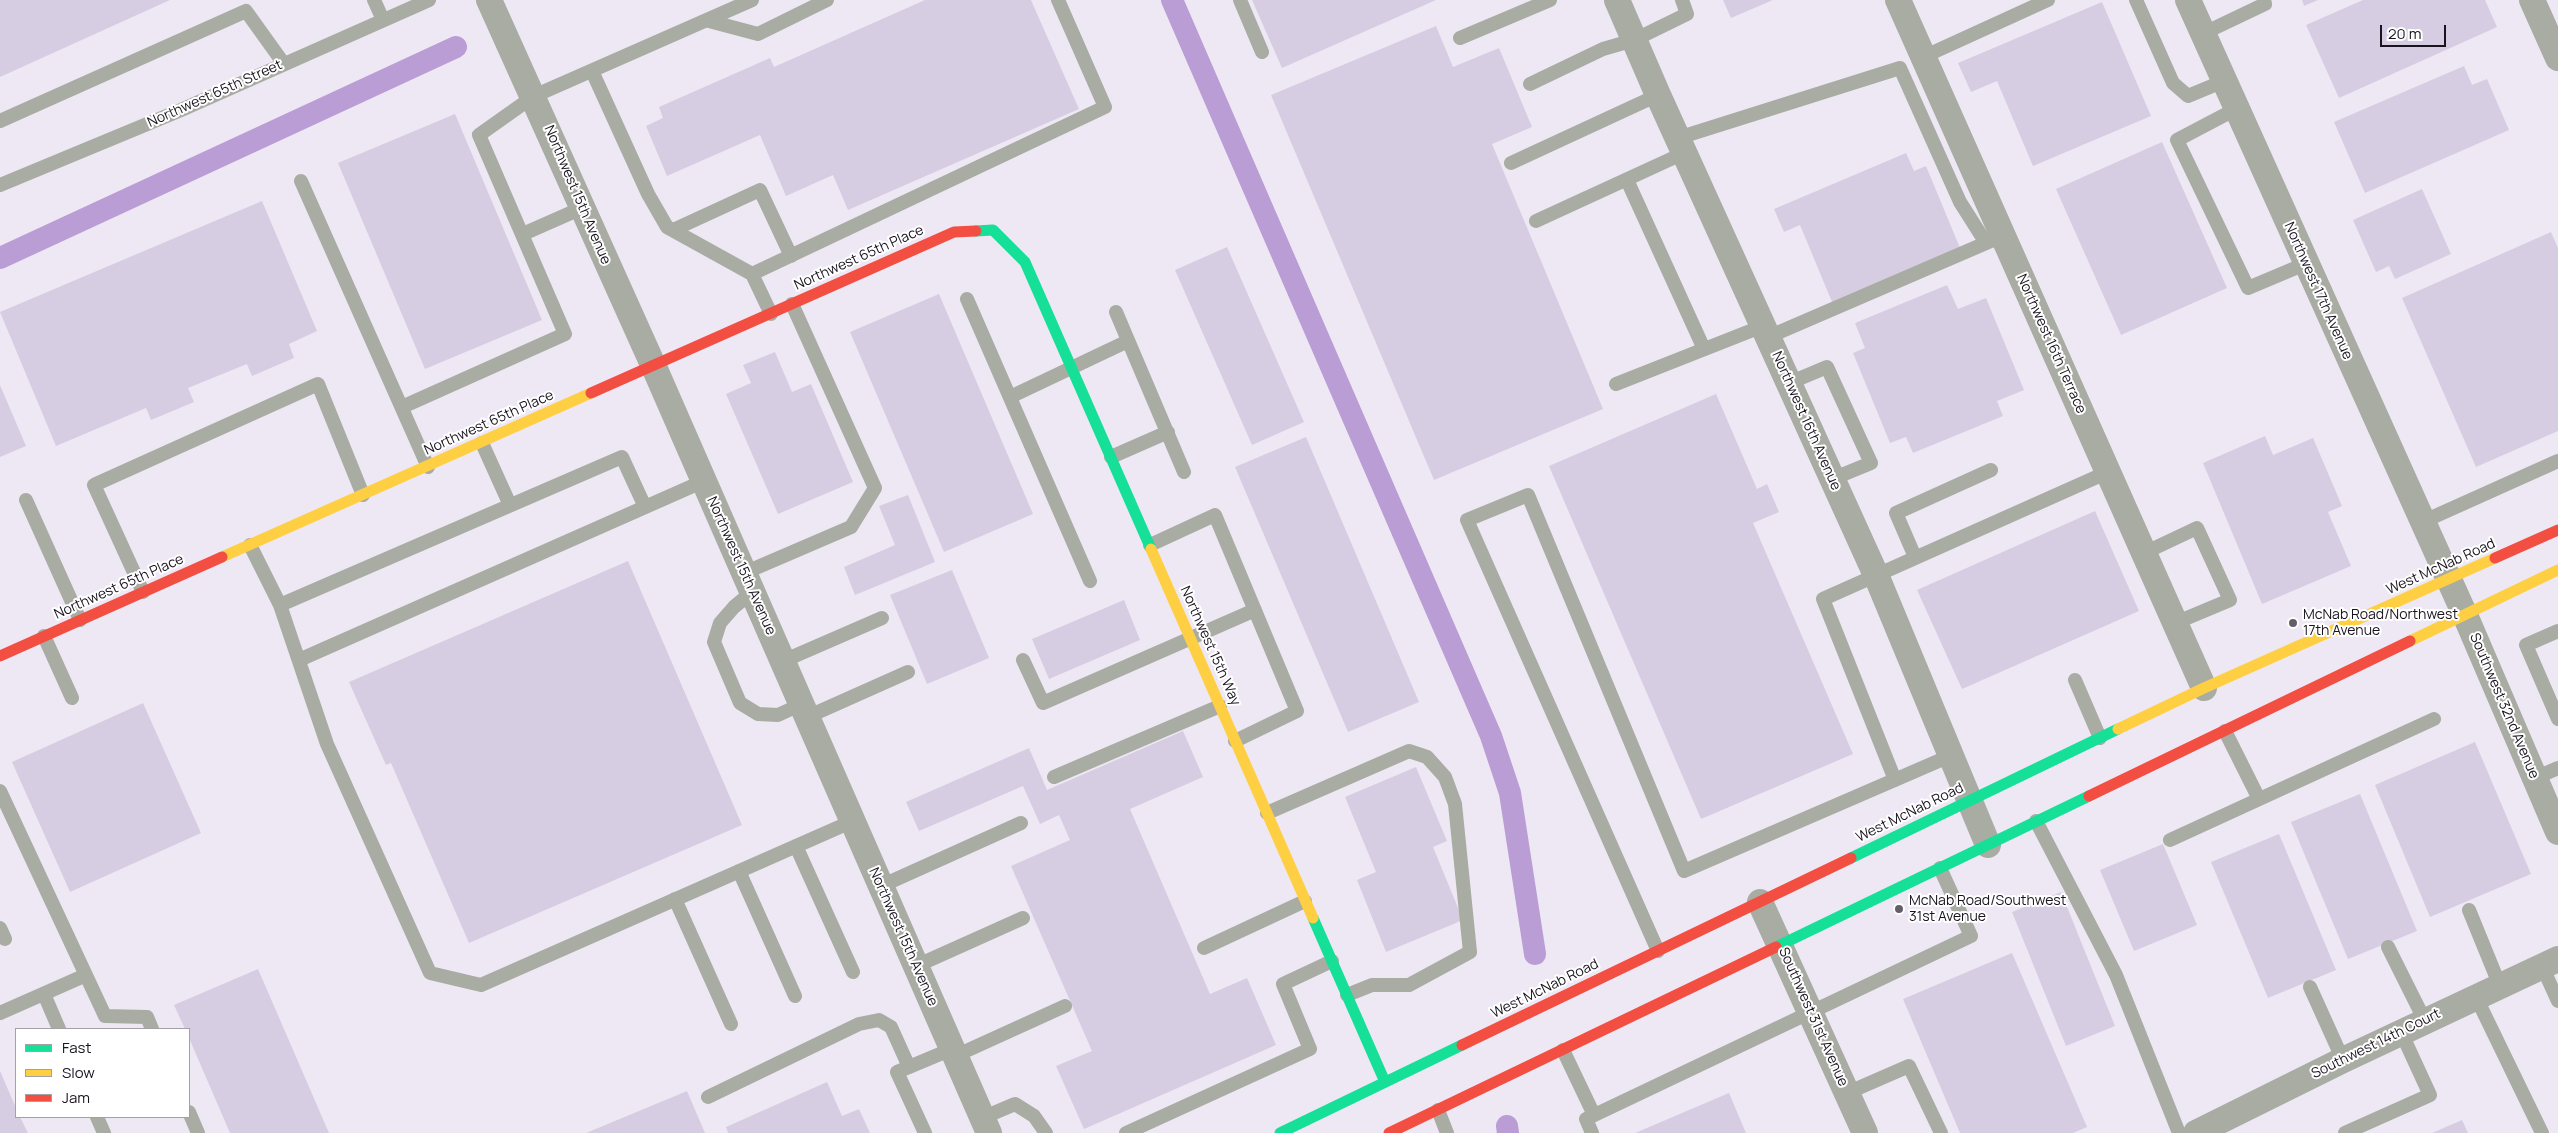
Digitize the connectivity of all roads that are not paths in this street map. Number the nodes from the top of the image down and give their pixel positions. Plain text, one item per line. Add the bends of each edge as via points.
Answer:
1 (374, 0) edge
2 (429, 0) edge
3 (489, 0) edge
4 (752, 0) edge
5 (827, 0) edge
6 (1058, 0) edge
7 (1240, 0) edge
8 (1550, 0) edge
9 (1617, 0) edge
10 (1682, 0) edge
11 (1898, 0) edge
12 (2048, 0) edge
13 (2136, 0) edge
14 (2188, 0) edge
15 (2264, 0) edge
16 (2532, 0) edge
17 (383, 20) junction
18 (709, 21) junction
19 (2202, 34) junction
20 (1460, 38) dead end
21 (1634, 40) junction
22 (1262, 52) dead end
23 (1923, 57) junction
24 (2558, 58) edge
25 (284, 64) junction
26 (592, 71) junction
27 (2224, 82) junction
28 (1530, 84) dead end
29 (1658, 95) junction
30 (534, 96) junction
31 (2236, 109) junction
32 (0, 121) edge
33 (1681, 146) junction
34 (1511, 163) dead end
35 (1627, 180) junction
36 (301, 181) dead end
37 (0, 185) edge
38 (582, 208) junction
39 (1536, 221) dead end
40 (673, 230) junction
41 (994, 230) joint
42 (523, 234) junction
43 (1994, 240) junction
44 (791, 256) junction
45 (2306, 264) junction
46 (752, 274) junction
47 (967, 299) dead end
48 (792, 304) junction
49 (1116, 312) dead end
50 (771, 314) junction
51 (1765, 331) junction
52 (1128, 341) junction
53 (1704, 349) junction
54 (654, 367) junction
55 (1071, 367) junction
56 (1788, 383) junction
57 (1616, 384) dead end
58 (1010, 397) junction
59 (402, 407) junction
60 (1168, 432) junction
61 (482, 443) junction
62 (1111, 457) junction
63 (2558, 461) edge
64 (428, 466) junction
65 (1991, 470) dead end
66 (1184, 472) dead end
67 (2108, 472) junction
68 (1832, 479) junction
69 (704, 481) junction
70 (364, 495) junction
71 (26, 500) dead end
72 (510, 505) junction
73 (645, 507) junction
74 (2422, 522) junction
75 (2558, 530) edge
76 (250, 545) junction
77 (1150, 545) junction
78 (2144, 553) junction
79 (1915, 557) junction
80 (2558, 570) edge
81 (1876, 575) junction
82 (1090, 581) dead end
83 (2448, 581) junction
84 (748, 582) junction
85 (143, 592) junction
86 (280, 605) junction
87 (1255, 610) junction
88 (2465, 615) junction
89 (882, 618) dead end
90 (80, 620) junction
91 (2175, 623) junction
92 (2558, 631) edge
93 (44, 636) junction
94 (1190, 638) junction
95 (0, 656) edge
96 (299, 660) junction
97 (1023, 660) dead end
98 (782, 661) junction
99 (908, 672) dead end
100 (2075, 680) dead end
101 (2204, 688) junction
102 (72, 698) dead end
103 (1220, 706) junction
104 (804, 711) junction
105 (2434, 719) dead end
106 (2558, 719) edge
107 (2225, 731) junction
108 (2100, 738) junction
109 (1235, 741) junction
110 (1950, 756) junction
111 (2546, 773) edge
112 (1054, 777) dead end
113 (1895, 780) junction
114 (0, 791) edge
115 (2259, 799) junction
116 (1969, 802) junction
117 (1267, 813) junction
118 (853, 821) junction
119 (2036, 821) junction
120 (1021, 823) dead end
121 (2558, 832) edge
122 (2170, 840) dead end
123 (1988, 845) junction
124 (796, 846) junction
125 (1940, 868) junction
126 (739, 871) junction
127 (881, 886) junction
128 (675, 899) junction
129 (1306, 901) junction
130 (1760, 902) junction
131 (2469, 910) dead end
132 (1023, 918) dead end
133 (1781, 945) junction
134 (2388, 947) dead end
135 (1204, 948) dead end
136 (1658, 951) junction
137 (1332, 961) junction
138 (2550, 962) edge
139 (916, 966) junction
140 (853, 972) dead end
141 (86, 975) junction
142 (2500, 986) junction
143 (2310, 987) dead end
144 (44, 994) junction
145 (1347, 995) junction
146 (795, 996) dead end
147 (2476, 997) junction
148 (2558, 1001) edge
149 (1065, 1006) dead end
150 (1811, 1013) junction
151 (0, 1014) edge
152 (2425, 1021) junction
153 (731, 1024) dead end
154 (59, 1028) edge
155 (152, 1028) edge
156 (2401, 1032) junction
157 (1563, 1050) junction
158 (953, 1052) junction
159 (2343, 1060) junction
160 (909, 1067) junction
161 (1385, 1082) junction
162 (1847, 1093) junction
163 (708, 1096) dead end
164 (1438, 1110) junction
165 (190, 1114) edge
166 (1594, 1115) junction
167 (97, 1118) edge
168 (985, 1126) edge
169 (104, 1133) edge
170 (198, 1133) edge
171 (925, 1133) edge
172 (1046, 1133) edge
173 (1126, 1133) edge
174 (1280, 1133) edge
175 (1390, 1133) edge
176 (1447, 1133) edge
177 (1592, 1133) edge
178 (1866, 1133) edge
179 (1940, 1133) edge
180 (2179, 1133) edge
181 (2196, 1133) edge
182 (2345, 1133) edge
183 (2542, 1133) edge

1 - 17 lane
2 - 17 lane, Northwest 65th Street
3 - 30 street, Northwest 15th Avenue
4 - 18 lane
5 - 18 lane via 758,34
6 - 44 lane via 1105,107
7 - 22 lane
8 - 20 lane
9 - 21 street, Northwest 16th Avenue
10 - 21 lane via 1687,14
11 - 23 street, Northwest 16th Terrace
12 - 23 lane
13 - 27 lane via 2173,83 2188,96
14 - 19 street, Northwest 17th Avenue
15 - 19 lane via 2265,4
16 - 24 street
17 - 25 lane, Northwest 65th Street
18 - 26 lane
19 - 27 street, Northwest 17th Avenue
21 - 28 lane via 1603,49
21 - 29 street, Northwest 16th Avenue
23 - 43 street, Northwest 16th Terrace
25 - 32 lane via 246,11
25 - 37 lane, Northwest 65th Street
26 - 30 lane
26 - 40 lane via 648,194
27 - 31 street, Northwest 17th Avenue
29 - 33 street, Northwest 16th Avenue
29 - 34 lane
30 - 38 street, Northwest 15th Avenue
30 - 42 lane via 479,135
31 - 45 street, Northwest 17th Avenue
31 - 45 lane via 2177,140 2248,288
33 - 35 lane
33 - 43 lane via 1900,68 1960,202
33 - 51 street, Northwest 16th Avenue
35 - 39 lane
35 - 53 lane
36 - 59 lane
38 - 42 lane
38 - 54 street, Northwest 15th Avenue
40 - 44 lane via 760,190
40 - 46 lane
41 - 48 main road, Northwest 65th Place via 954,232
41 - 55 main road, Northwest 15th Way via 1025,262
42 - 59 lane via 565,334
43 - 51 lane
43 - 67 street, Northwest 16th Terrace
44 - 46 lane
45 - 74 street, Northwest 17th Avenue
46 - 50 lane
47 - 58 lane
48 - 50 main road, Northwest 65th Place
48 - 84 lane via 875,488 851,526
49 - 52 lane
50 - 54 main road, Northwest 65th Place
51 - 53 lane
51 - 56 street, Northwest 16th Avenue
52 - 55 lane
52 - 60 lane
53 - 57 lane
54 - 61 main road, Northwest 65th Place
54 - 69 street, Northwest 15th Avenue
55 - 58 lane
55 - 62 main road, Northwest 15th Way
56 - 68 street, Northwest 16th Avenue
56 - 68 lane via 1827,366 1871,463
58 - 82 lane
59 - 64 lane
60 - 62 lane
60 - 66 lane
61 - 64 main road, Northwest 65th Place
61 - 72 lane
62 - 77 main road, Northwest 15th Way
63 - 74 lane
64 - 70 main road, Northwest 65th Place
65 - 79 lane via 1896,513
67 - 78 street, Northwest 16th Terrace
67 - 79 lane
68 - 81 street, Northwest 16th Avenue
69 - 73 lane
69 - 84 street, Northwest 15th Avenue
70 - 76 main road, Northwest 65th Place
70 - 85 lane via 318,384 94,485
71 - 90 lane
72 - 73 lane via 622,457
72 - 86 lane
73 - 96 lane
74 - 83 street, Northwest 17th Avenue
75 - 83 main road, West McNab Road
76 - 85 main road, Northwest 65th Place
76 - 86 lane
77 - 87 lane via 1215,515
77 - 94 main road, Northwest 15th Way
78 - 91 street, Northwest 16th Terrace
78 - 91 lane via 2197,528 2230,600
79 - 81 lane
80 - 88 main road
81 - 110 street, Northwest 16th Avenue
81 - 113 lane via 1823,599
83 - 88 street, Southwest 32nd Avenue
83 - 101 main road, West McNab Road
84 - 98 street, Northwest 15th Avenue
84 - 104 lane via 734,607 720,623 714,642 740,703 758,714
85 - 90 main road, Northwest 65th Place
86 - 96 lane
87 - 94 lane
87 - 109 lane via 1297,711
88 - 107 main road
88 - 111 street, Southwest 32nd Avenue
89 - 98 lane
90 - 93 main road, Northwest 65th Place
91 - 101 street, Northwest 16th Terrace
92 - 106 lane via 2526,645
93 - 95 main road, Northwest 65th Place
93 - 102 lane
94 - 97 lane via 1044,703
94 - 103 main road, Northwest 15th Way
96 - 128 lane via 327,744 430,973 482,985
98 - 104 street, Northwest 15th Avenue
99 - 104 lane
100 - 108 lane
101 - 108 main road, West McNab Road
103 - 109 main road, Northwest 15th Way
103 - 112 lane
104 - 118 street, Northwest 15th Avenue
105 - 115 lane
107 - 115 lane
107 - 119 main road
108 - 116 main road, West McNab Road
109 - 117 main road, Northwest 15th Way
110 - 113 lane
110 - 116 street, Northwest 16th Avenue
111 - 121 street, Southwest 32nd Avenue
113 - 136 lane via 1684,871 1528,495 1467,520
114 - 141 lane
115 - 122 lane
116 - 123 street, Northwest 16th Avenue
116 - 130 main road, West McNab Road
117 - 129 main road, Northwest 15th Way
117 - 145 lane via 1409,751 1428,757 1445,777 1455,804 1470,952 1409,985 1372,985
118 - 124 lane
118 - 127 street, Northwest 15th Avenue
119 - 123 main road
119 - 180 lane via 2116,975
120 - 127 lane
123 - 125 main road
124 - 126 lane
124 - 140 lane
125 - 133 main road
125 - 150 lane via 1971,936
126 - 128 lane
126 - 146 lane
127 - 139 street, Northwest 15th Avenue
128 - 153 lane
129 - 135 lane
129 - 137 main road, Northwest 15th Way
130 - 133 street, Southwest 31st Avenue
130 - 136 main road, West McNab Road
131 - 142 lane
132 - 139 lane
133 - 150 street, Southwest 31st Avenue
133 - 157 main road
134 - 152 lane
136 - 161 main road, West McNab Road
137 - 145 main road, Northwest 15th Way
137 - 173 lane via 1283,984 1310,1049
138 - 142 street, Southwest 14th Court
138 - 148 lane
139 - 158 street, Northwest 15th Avenue
141 - 144 lane
141 - 155 lane via 105,1016 147,1018
142 - 147 street, Southwest 14th Court
143 - 159 lane
144 - 151 lane
144 - 154 lane
145 - 161 main road, Northwest 15th Way
147 - 152 street, Southwest 14th Court
147 - 183 lane
149 - 158 lane
150 - 162 street, Southwest 31st Avenue
150 - 166 lane
152 - 156 street, Southwest 14th Court
156 - 159 street, Southwest 14th Court
156 - 182 lane via 2430,1095
157 - 164 main road
157 - 166 lane
158 - 160 lane
158 - 168 street, Northwest 15th Avenue
159 - 181 street, Southwest 14th Court
160 - 163 lane via 891,1027 879,1020 859,1024
160 - 171 lane via 897,1072
161 - 174 main road, West McNab Road
162 - 178 street, Southwest 31st Avenue
162 - 179 lane via 1909,1066
164 - 175 main road
164 - 176 lane
165 - 170 lane
166 - 177 lane via 1586,1119
167 - 169 lane
168 - 172 lane via 1015,1104 1034,1116

